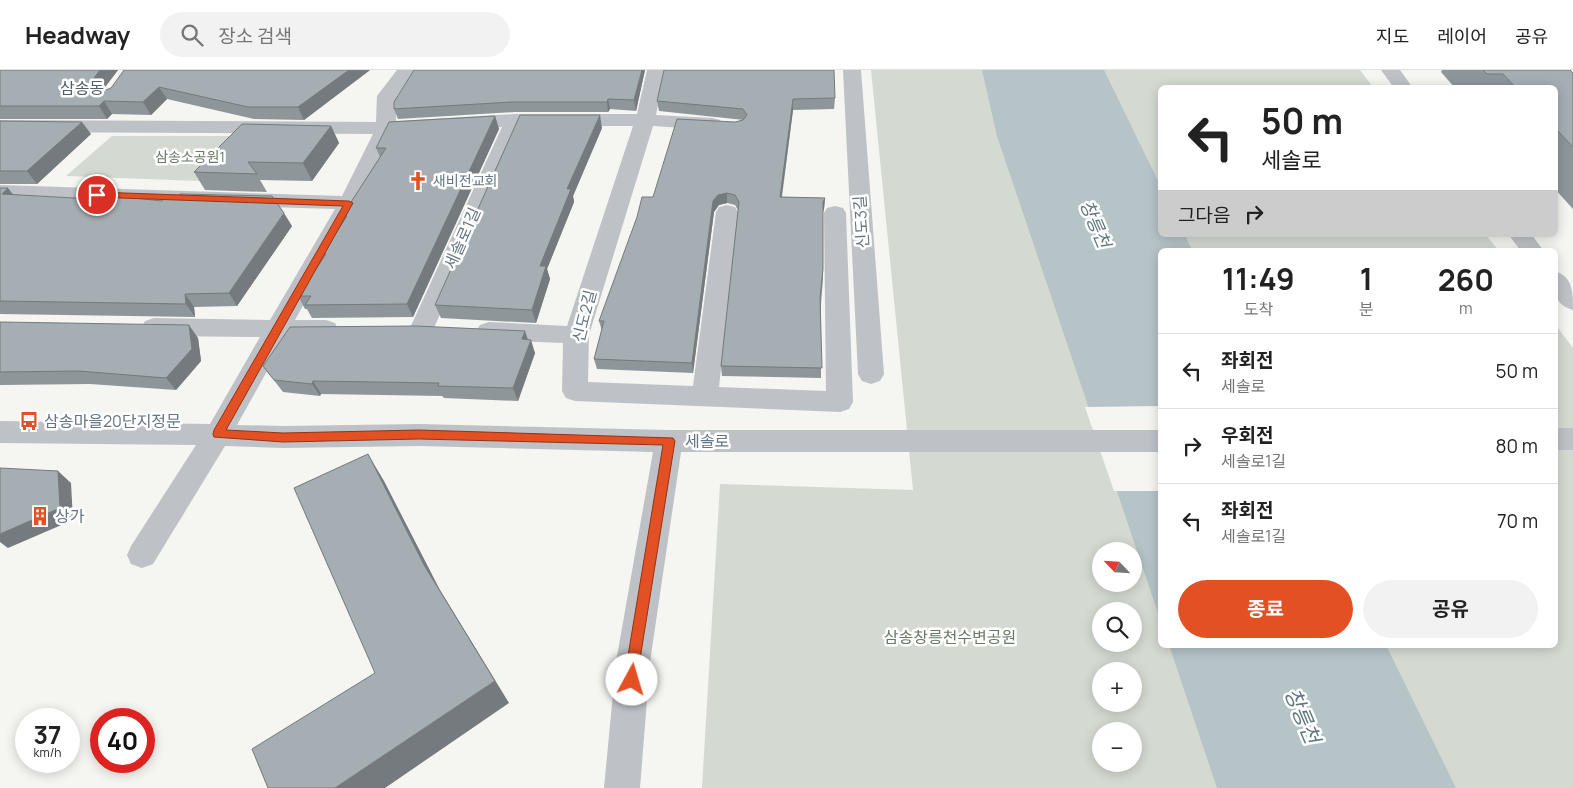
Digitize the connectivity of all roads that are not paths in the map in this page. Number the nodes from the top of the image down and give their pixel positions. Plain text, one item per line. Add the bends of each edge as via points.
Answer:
1 (406, 70) edge
2 (656, 70) edge
3 (852, 70) edge
4 (1390, 70) edge
5 (1402, 85) edge
6 (515, 120) junction
7 (645, 120) junction
8 (727, 125) edge
9 (0, 126) edge
10 (386, 128) junction
11 (0, 192) edge
12 (349, 203) junction
13 (727, 212) dead end
14 (835, 212) dead end
15 (1522, 237) edge
16 (1530, 248) edge
17 (1558, 283) edge
18 (1573, 302) edge
19 (129, 326) edge
20 (278, 329) junction
21 (345, 329) edge
22 (576, 335) junction
23 (871, 374) dead end
24 (705, 396) junction
25 (840, 402) joint
26 (0, 432) edge
27 (218, 434) junction
28 (1558, 439) edge
29 (1573, 439) edge
30 (669, 441) junction
31 (1158, 441) edge
32 (142, 555) dead end
33 (622, 788) edge

1 - 10 street via 386,96
2 - 7 street, 신도2길
3 - 23 street, 신도3길
4 - 5 street
6 - 7 street
6 - 10 street
6 - 22 street, 세솔로1길 via 412,328
7 - 8 street
7 - 22 street, 신도2길
9 - 10 street
10 - 12 street
11 - 12 street
12 - 20 street
13 - 24 street
14 - 25 street, 신도3길
15 - 16 street
17 - 18 street
19 - 20 street
20 - 21 street
20 - 27 street
22 - 24 street, 신도2길 via 575,391
24 - 25 street, 신도2길
26 - 27 street, 세솔로
27 - 30 street, 세솔로
27 - 32 street
28 - 29 street
30 - 31 street, 세솔로
30 - 33 street via 633,662

